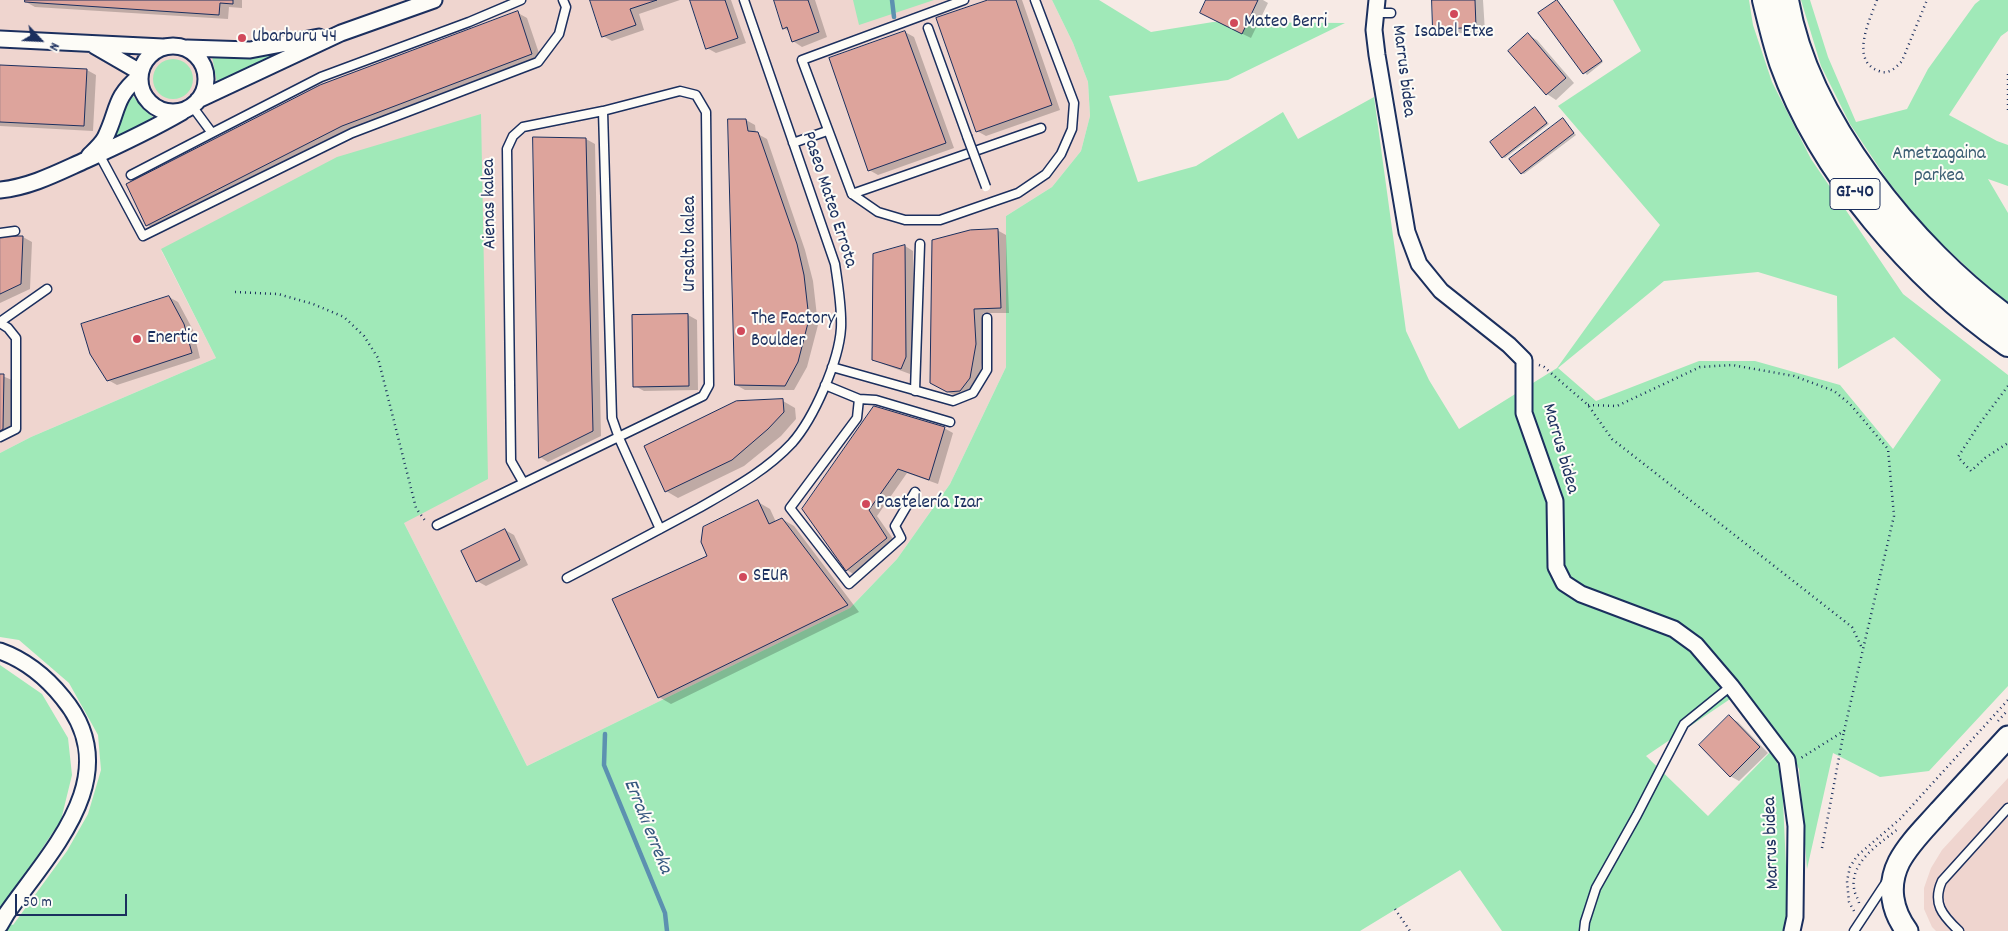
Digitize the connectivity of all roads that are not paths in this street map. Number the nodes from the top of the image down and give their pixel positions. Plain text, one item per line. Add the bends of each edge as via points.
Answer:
1 (434, 0) edge
2 (521, 0) edge
3 (564, 0) edge
4 (744, 0) edge
5 (964, 0) edge
6 (1035, 0) edge
7 (1765, 0) edge
8 (1786, 0) edge
9 (1376, 7) edge
10 (1391, 13) dead end
11 (928, 28) dead end
12 (341, 33) junction
13 (0, 39) edge
14 (91, 44) junction
15 (162, 47) junction
16 (187, 48) junction
17 (136, 71) junction
18 (192, 105) junction
19 (603, 112) junction
20 (1041, 128) dead end
21 (827, 131) junction
22 (212, 133) junction
23 (793, 143) junction
24 (99, 154) junction
25 (84, 161) junction
26 (131, 175) dead end
27 (0, 190) edge
28 (852, 194) junction
29 (992, 202) junction
30 (15, 231) dead end
31 (0, 233) edge
32 (920, 244) dead end
33 (47, 289) dead end
34 (987, 318) dead end
35 (2008, 319) edge
36 (0, 322) edge
37 (2008, 344) edge
38 (832, 367) junction
39 (824, 385) junction
40 (915, 391) junction
41 (859, 399) junction
42 (950, 422) dead end
43 (0, 438) edge
44 (619, 438) junction
45 (523, 482) junction
46 (915, 492) dead end
47 (437, 525) road end
48 (660, 529) junction
49 (568, 578) dead end
50 (0, 651) edge
51 (1731, 686) junction
52 (2008, 737) edge
53 (2008, 808) edge
54 (1899, 863) junction
55 (0, 926) edge
56 (1584, 931) edge
57 (1792, 931) edge
58 (1854, 931) edge
59 (1908, 931) edge
60 (1959, 931) edge

1 - 12 street
2 - 22 lane via 321,77
3 - 24 lane via 566,7 559,34 538,62 352,133 143,236
4 - 23 lane, Paseo Mateo Errota
5 - 21 lane via 802,60
6 - 29 lane via 1074,103 1072,129 1061,154 1046,174 1018,192
7 - 37 main road, GI-40 via 1782,63 1794,91 1811,126 1848,185 1915,264 1970,316
8 - 35 main road, GI-40 via 1807,71 1840,137 1857,162 1921,241
9 - 10 lane
9 - 51 street, Marrus bidea via 1377,55 1406,232 1419,264 1441,291 1509,344 1524,360 1524,413 1555,501 1556,567 1564,583 1581,594 1674,629 1696,645
11 - 29 lane, bridge
12 - 16 street via 250,50
12 - 18 street
13 - 14 street
14 - 15 street
14 - 17 street
15 - 16 street
15 - 17 street via 152,52
16 - 18 street via 199,58 206,71 206,87
17 - 18 street via 142,91 155,107 170,112
17 - 25 street via 120,96 104,140
18 - 22 lane
18 - 24 street
19 - 44 lane via 612,418
19 - 44 lane, Ursalto kalea via 680,91 696,95 706,112 709,385 703,396
19 - 45 lane, Aienas kalea via 523,127 513,136 507,149 511,461
20 - 28 lane
21 - 23 lane
21 - 28 lane
22 - 26 lane
23 - 38 lane, Paseo Mateo Errota via 835,264 841,330
24 - 25 street
25 - 27 street via 60,173
28 - 29 lane via 878,212 905,220 940,220
30 - 31 lane
32 - 40 lane
33 - 36 lane
34 - 40 lane via 987,370 973,393 952,401
36 - 43 lane via 16,338 16,429
38 - 39 lane, Paseo Mateo Errota
38 - 40 lane
39 - 41 lane
39 - 48 lane, Paseo Mateo Errota via 816,406 793,442 761,471
41 - 42 lane via 876,400
41 - 46 lane via 857,418 790,508 848,584 901,538 894,526
44 - 45 lane, Ursalto kalea
44 - 48 lane
45 - 47 lane, Ursalto kalea
48 - 49 lane, Paseo Mateo Errota
50 - 55 street via 12,655 52,684 83,730 88,757 87,783 77,812
51 - 56 lane via 1684,724 1596,888
51 - 57 street, Marrus bidea via 1787,760 1796,826
52 - 54 street via 1916,839
53 - 60 lane via 1942,881 1938,891 1937,902 1942,912
54 - 58 lane
54 - 59 street via 1893,882 1893,901 1899,919

